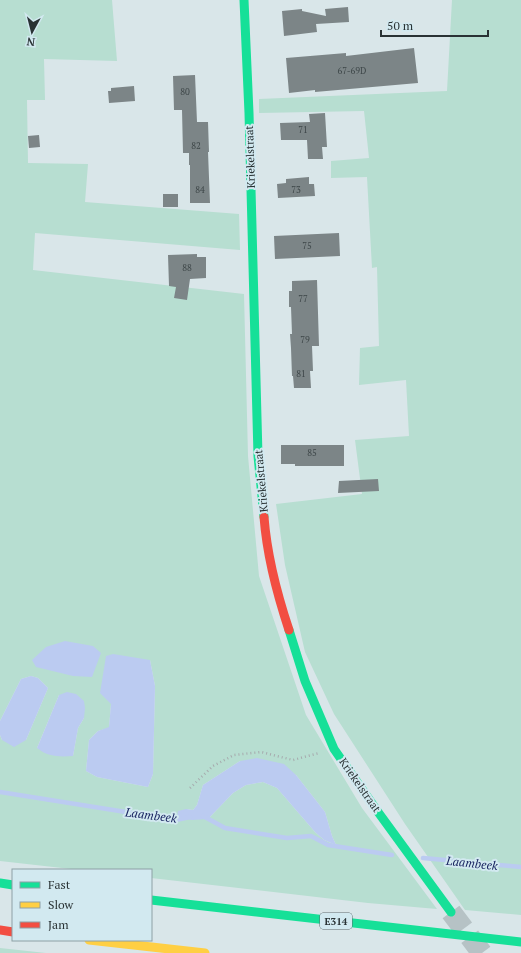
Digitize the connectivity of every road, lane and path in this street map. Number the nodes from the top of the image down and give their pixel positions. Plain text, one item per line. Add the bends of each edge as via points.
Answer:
1 (244, 0) edge
2 (334, 749) junction
3 (190, 788) dead end
4 (0, 883) edge
5 (12, 885) edge
6 (152, 900) edge
7 (452, 912) tunnel mouth
8 (0, 930) edge
9 (12, 932) edge
10 (98, 941) edge
11 (521, 942) edge
12 (205, 953) edge

1 - 2 main road, Kriekelstraat via 258,456 266,541 282,608 305,681
2 - 3 path via 293,760 261,752 234,755 213,766
2 - 7 main road, Kriekelstraat
4 - 5 main road
6 - 11 main road, E314
8 - 9 main road
10 - 12 main road

